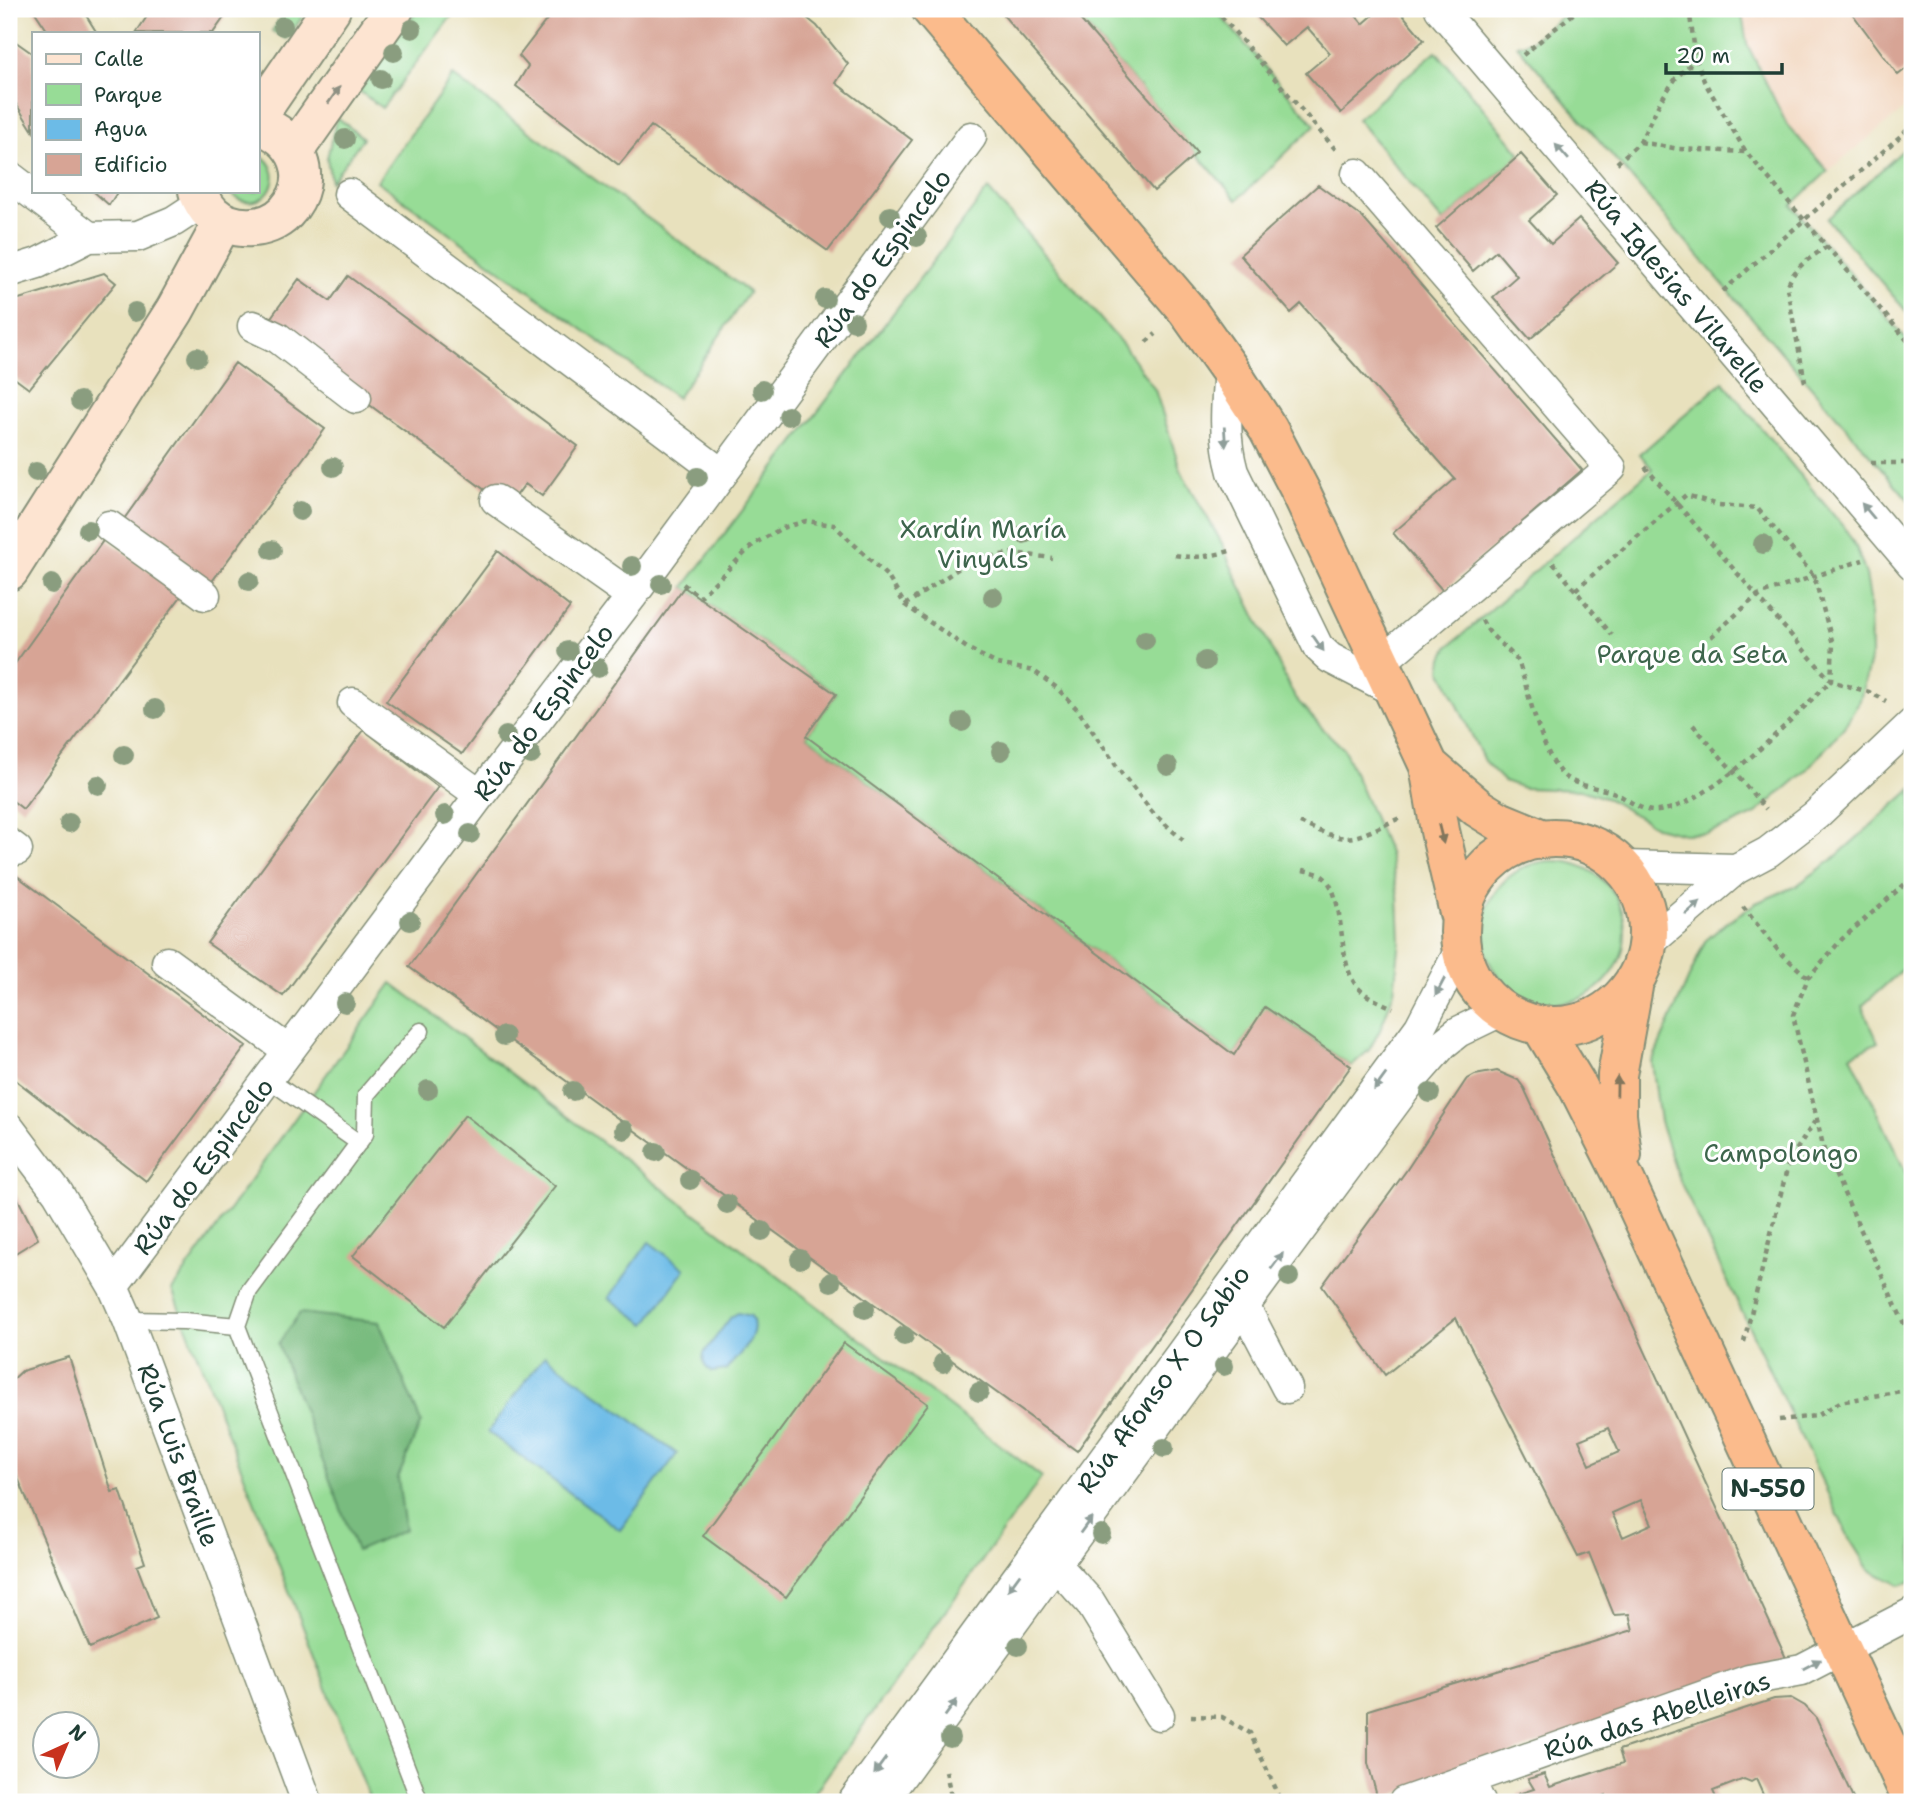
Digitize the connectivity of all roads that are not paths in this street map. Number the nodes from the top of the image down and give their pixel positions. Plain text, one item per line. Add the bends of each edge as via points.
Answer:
1 (331, 9) edge
2 (394, 9) edge
3 (931, 9) edge
4 (1440, 9) edge
5 (259, 114) edge
6 (259, 125) edge
7 (971, 137) dead end
8 (294, 150) junction
9 (1357, 174) road end
10 (9, 176) edge
11 (349, 194) dead end
12 (208, 205) edge
13 (89, 237) junction
14 (9, 272) edge
15 (253, 326) dead end
16 (1230, 369) junction
17 (356, 398) dead end
18 (722, 474) junction
19 (496, 500) dead end
20 (109, 526) dead end
21 (1912, 564) edge
22 (9, 571) edge
23 (205, 595) dead end
24 (632, 596) junction
25 (1388, 677) junction
26 (353, 703) dead end
27 (1912, 724) edge
28 (1429, 766) junction
29 (480, 795) junction
30 (1538, 837) junction
31 (1623, 866) junction
32 (1736, 869) junction
33 (1460, 930) junction
34 (1648, 944) junction
35 (167, 962) dead end
36 (1633, 987) junction
37 (1501, 1011) junction
38 (1541, 1026) junction
39 (421, 1031) dead end
40 (289, 1051) junction
41 (268, 1079) junction
42 (9, 1128) edge
43 (359, 1143) junction
44 (1624, 1178) junction
45 (113, 1286) junction
46 (1244, 1306) junction
47 (128, 1320) junction
48 (237, 1326) junction
49 (1287, 1388) dead end
50 (1048, 1556) junction
51 (1912, 1613) edge
52 (1843, 1647) junction
53 (1158, 1715) road end
54 (1475, 1791) edge
55 (1912, 1800) edge
56 (307, 1802) edge
57 (420, 1802) edge
58 (853, 1802) edge
59 (882, 1802) edge
60 (1404, 1802) edge

1 - 5 street
8 -> 2 street
3 - 16 highway via 1187,310
21 -> 4 street, Rúa Iglesias Vilarelle
6 - 8 street via 284,137
7 - 18 street, Rúa do Espincelo
8 - 12 street via 300,184 285,214 254,228 237,227
9 - 25 street via 1611,468
10 - 13 street
11 - 18 street
12 - 13 street via 138,236
12 - 22 street via 175,310
13 - 14 street
15 - 17 street via 278,338
16 - 25 highway via 1300,490
16 -> 25 street via 1226,450 1318,647 1331,658
18 - 24 street, Rúa do Espincelo
19 - 24 street
20 - 23 street
24 - 29 street, Rúa do Espincelo
25 - 28 highway
26 - 29 street
27 - 32 street via 1805,823 1768,852
28 - 30 highway via 1478,808
28 -> 33 highway
29 - 40 street, Rúa do Espincelo
30 - 31 highway via 1571,838 1601,850
30 - 33 highway via 1489,864 1470,886
31 - 32 street
31 - 34 highway via 1640,890 1648,915
34 -> 32 street
33 - 37 highway via 1468,971
33 -> 50 street, Rúa Afonso X O Sabio via 1420,1027
34 - 36 highway
35 - 40 street
36 - 38 highway via 1610,1009 1581,1023
44 -> 36 highway, N-550 via 1617,1075
37 - 38 highway
46 -> 37 street, Rúa Afonso X O Sabio via 1414,1077 1443,1044 1474,1022
38 - 44 highway, N-550
39 - 43 lane via 366,1095 365,1135
40 - 41 street, Rúa do Espincelo
41 - 43 lane
41 - 45 street, Rúa do Espincelo
42 - 45 street, Rúa Luis Braille via 58,1193
43 - 48 lane via 249,1291
44 - 52 highway, N-550
45 - 47 street, Rúa Luis Braille
46 - 49 street
50 -> 46 street, Rúa Afonso X O Sabio
47 - 48 lane
47 - 56 street, Rúa Luis Braille
48 - 57 lane
50 - 53 street via 1090,1602
50 -> 58 street, Rúa Afonso X O Sabio
59 -> 50 street, Rúa Afonso X O Sabio
51 - 52 street, Rúa das Abelleiras
54 -> 52 street, Rúa das Abelleiras via 1749,1680 1802,1670
52 - 55 highway, N-550
54 - 60 street, Rúa das Abelleiras

